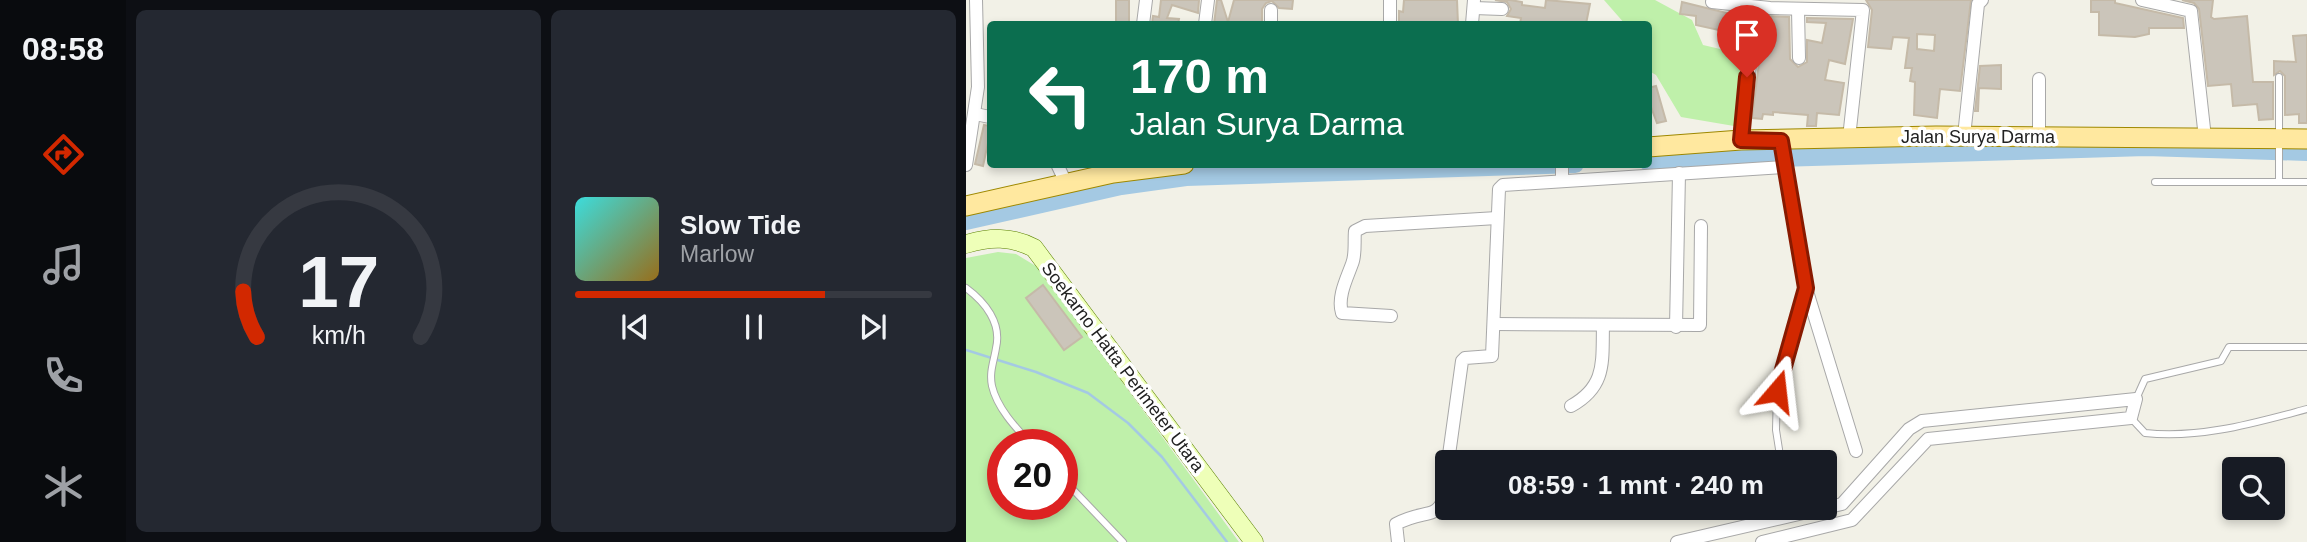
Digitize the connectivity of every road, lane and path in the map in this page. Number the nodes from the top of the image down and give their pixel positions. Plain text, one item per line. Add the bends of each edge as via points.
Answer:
1 (976, 0) edge
2 (1146, 0) edge
3 (1208, 0) edge
4 (1390, 0) edge
5 (1982, 0) edge
6 (2141, 0) edge
7 (1712, 2) dead end
8 (1474, 4) edge
9 (1757, 7) junction
10 (1502, 9) dead end
11 (1271, 10) dead end
12 (1798, 10) junction
13 (1143, 21) edge
14 (1205, 21) edge
15 (1271, 21) edge
16 (1390, 21) edge
17 (972, 34) edge
18 (987, 47) edge
19 (977, 50) junction
20 (1799, 58) dead end
21 (2279, 77) dead end
22 (2039, 79) dead end
23 (975, 114) junction
24 (987, 116) edge
25 (1964, 136) junction
26 (2039, 137) junction
27 (1849, 138) junction
28 (2205, 138) junction
29 (2307, 139) edge
30 (1741, 140) junction
31 (1780, 144) junction
32 (2279, 144) junction
33 (1652, 147) edge
34 (966, 164) edge
35 (1784, 166) junction
36 (1059, 168) edge
37 (1159, 168) edge
38 (1562, 173) edge
39 (1679, 173) junction
40 (2155, 181) dead end
41 (2279, 182) junction
42 (2307, 182) edge
43 (1066, 183) junction
44 (966, 206) edge
45 (1497, 218) junction
46 (1701, 226) dead end
47 (966, 244) edge
48 (966, 288) edge
49 (1806, 288) junction
50 (1391, 316) dead end
51 (1496, 324) junction
52 (1603, 325) junction
53 (1676, 327) junction
54 (2307, 347) edge
55 (2136, 399) junction
56 (1572, 406) dead end
57 (2041, 409) junction
58 (2307, 409) edge
59 (2023, 411) junction
60 (2131, 418) junction
61 (2043, 427) junction
62 (1019, 429) edge
63 (2025, 429) junction
64 (1450, 450) edge
65 (1779, 450) edge
66 (1856, 450) dead end
67 (1078, 495) edge
68 (1435, 513) edge
69 (1728, 536) edge
70 (1713, 538) edge
71 (1123, 542) edge
72 (1254, 542) edge
73 (1398, 542) edge
74 (1677, 542) edge
75 (1762, 542) edge

1 - 17 street
2 - 13 street
3 - 14 street
4 - 16 street
5 - 25 street
6 - 28 street via 2191,11
7 - 9 street
8 - 10 street
9 - 12 street
9 - 30 street
11 - 15 street
12 - 20 street
12 - 27 street via 1864,12
17 - 19 street
18 - 19 street
19 - 23 street
21 - 32 lane
22 - 26 street
23 - 24 street
23 - 34 street
25 - 26 main road, Jalan Surya Darma
25 - 27 main road, Jalan Surya Darma
26 - 28 main road, Jalan Surya Darma
27 - 31 main road, Jalan Surya Darma
28 - 32 main road, Jalan Surya Darma
29 - 32 main road, Jalan Surya Darma
30 - 31 main road, Jalan Surya Darma
30 - 33 main road, Jalan Surya Darma
31 - 35 street
32 - 41 lane
35 - 39 street
35 - 49 street
36 - 43 street
37 - 43 main road
38 - 39 street
38 - 45 street via 1503,185
39 - 53 street
40 - 41 lane
41 - 42 lane
43 - 44 main road
45 - 50 street via 1365,226 1355,231 1342,313
45 - 51 street
46 - 53 street via 1702,319 1700,325
47 - 72 main road, Soekarno Hatta Perimeter Utara via 1004,238 1034,248
48 - 62 lane via 992,315 997,345 990,370 999,403
49 - 65 lane via 1777,391
49 - 66 street
51 - 52 street
51 - 64 street via 1492,356 1462,361
52 - 53 street
52 - 56 street via 1598,381 1591,393
54 - 55 lane via 2229,348 2221,361 2145,379
55 - 57 street
55 - 60 street
57 - 59 street
57 - 61 street
58 - 60 lane via 2214,431 2166,435 2145,433
59 - 63 street
59 - 69 street via 1922,421 1909,429 1842,504
60 - 61 street
61 - 63 street
63 - 75 street via 1928,439 1852,520
67 - 71 lane
68 - 73 street via 1396,524
69 - 70 street
70 - 74 street

